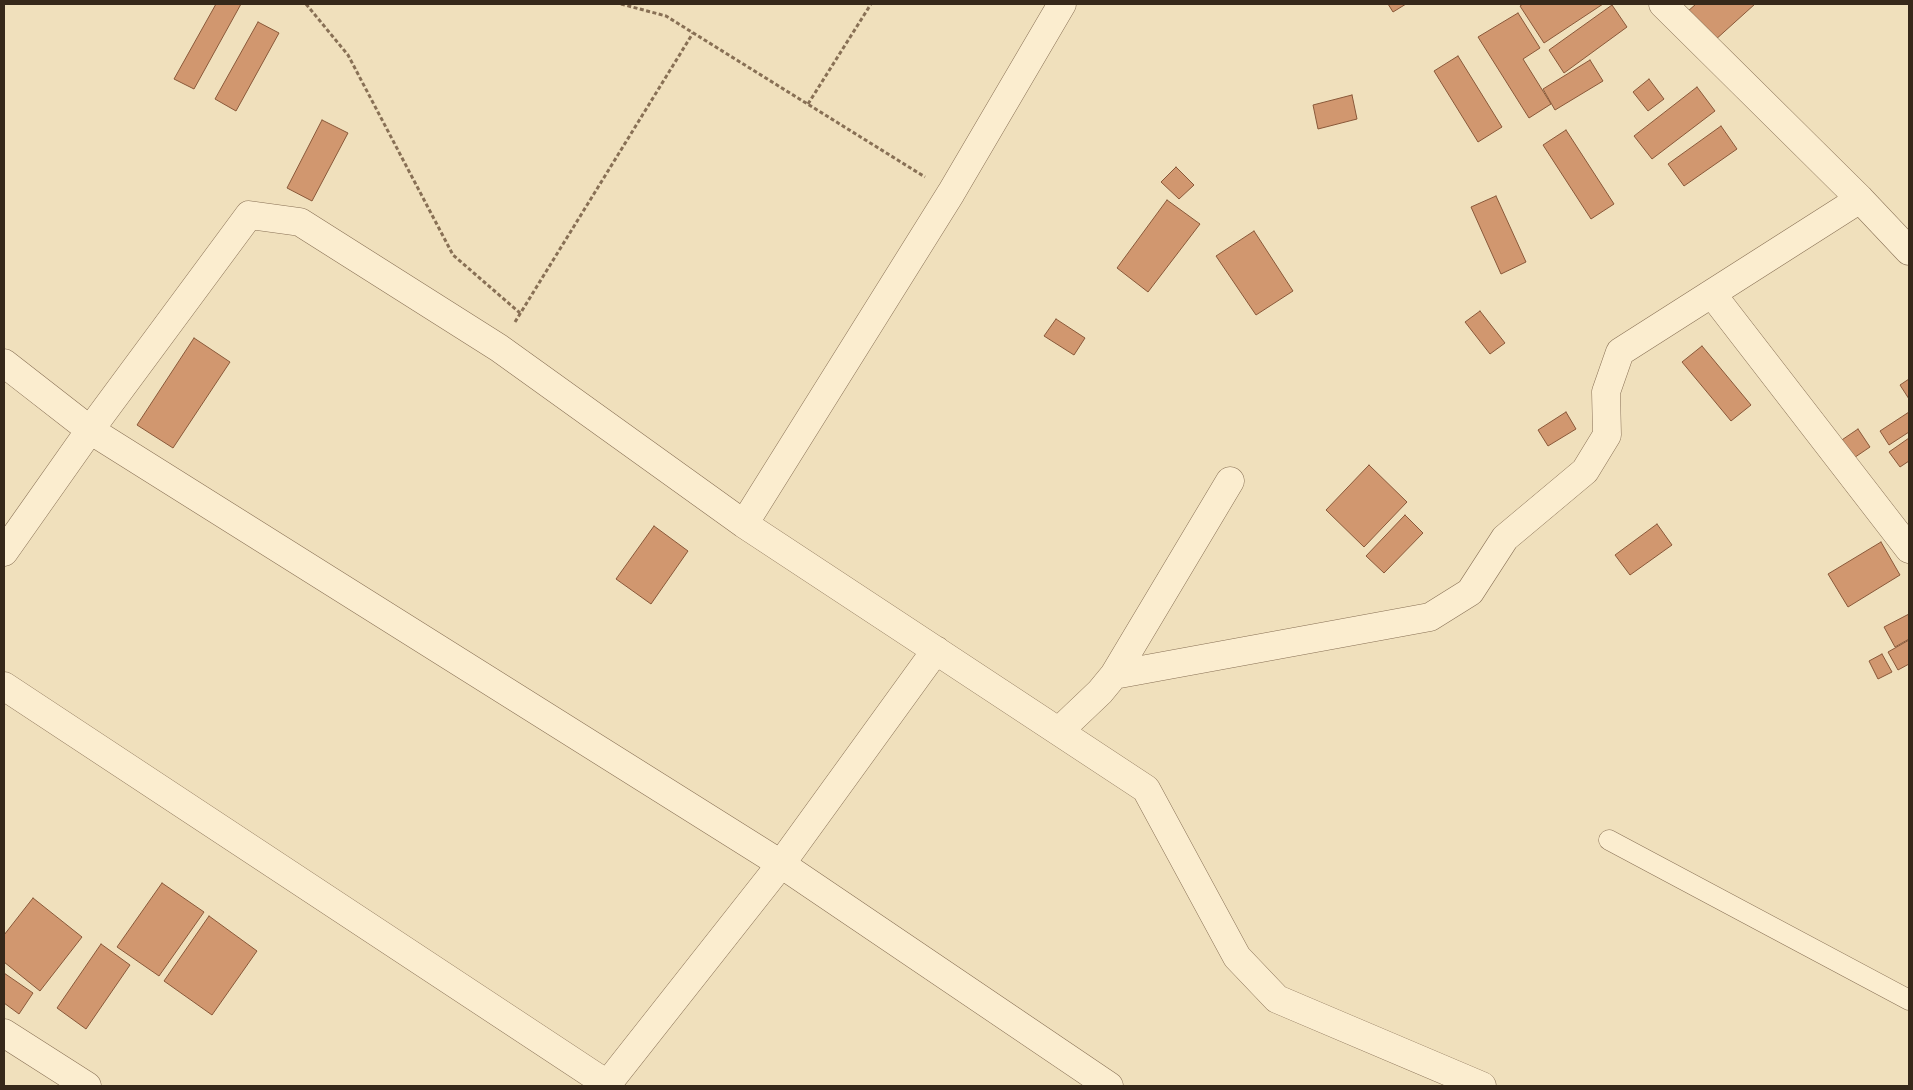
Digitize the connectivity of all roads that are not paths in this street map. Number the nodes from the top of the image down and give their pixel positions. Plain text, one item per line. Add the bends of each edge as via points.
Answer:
1 (1062, 4) edge
2 (1663, 4) edge
3 (1860, 199) junction
4 (1909, 251) edge
5 (1712, 294) junction
6 (4, 363) edge
7 (90, 430) junction
8 (1230, 481) dead end
9 (744, 524) junction
10 (1909, 549) edge
11 (4, 552) edge
12 (936, 650) junction
13 (1114, 675) junction
14 (4, 686) edge
15 (1059, 731) junction
16 (1608, 840) dead end
17 (781, 864) junction
18 (1909, 1000) edge
19 (4, 1033) edge
20 (87, 1086) edge
21 (608, 1086) edge
22 (1109, 1086) edge
23 (1482, 1086) edge

1 - 9 street via 951,192
2 - 3 street
3 - 4 street
3 - 5 street
5 - 10 street
5 - 13 street via 1620,352 1606,392 1607,435 1585,471 1505,538 1470,592 1430,617
6 - 7 street
7 - 9 street via 249,215 300,222 499,348
7 - 11 street
7 - 17 street
8 - 13 street
9 - 12 street
12 - 15 street
12 - 17 street
13 - 15 street
14 - 21 street
15 - 23 street via 1146,789 1237,958 1277,999
16 - 18 lane
17 - 21 street
17 - 22 street
19 - 20 street

